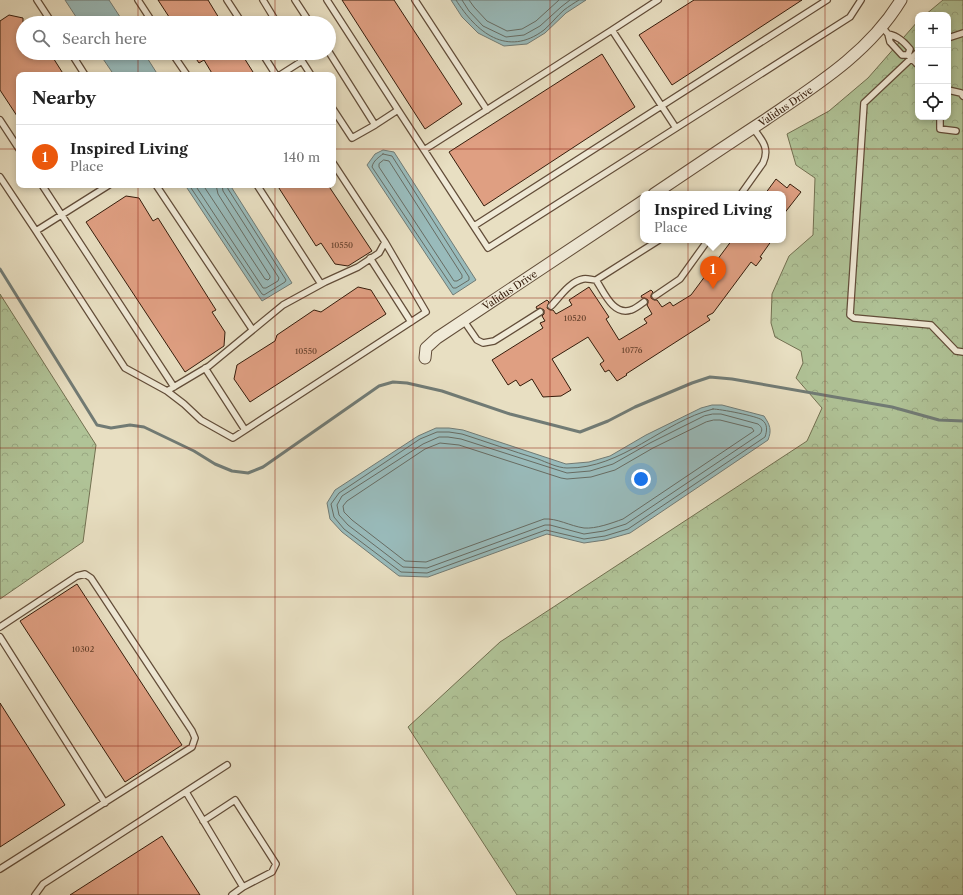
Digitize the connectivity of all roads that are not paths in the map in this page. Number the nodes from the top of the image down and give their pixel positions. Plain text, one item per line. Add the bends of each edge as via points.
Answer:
1 (37, 0) edge
2 (138, 0) edge
3 (227, 0) edge
4 (263, 0) edge
5 (295, 0) edge
6 (327, 0) edge
7 (415, 0) edge
8 (658, 0) edge
9 (827, 0) edge
10 (861, 0) edge
11 (901, 0) edge
12 (47, 16) edge
13 (148, 16) edge
14 (237, 16) edge
15 (273, 16) edge
16 (305, 16) edge
17 (612, 30) junction
18 (885, 30) junction
19 (963, 33) edge
20 (951, 37) edge
21 (915, 54) edge
22 (910, 56) junction
23 (75, 60) edge
24 (176, 60) edge
25 (266, 60) edge
26 (334, 60) edge
27 (302, 61) joint
28 (915, 61) edge
29 (83, 72) edge
30 (184, 72) edge
31 (274, 72) edge
32 (285, 72) edge
33 (309, 72) edge
34 (951, 91) edge
35 (963, 96) edge
36 (662, 106) junction
37 (398, 110) junction
38 (487, 110) junction
39 (336, 114) edge
40 (0, 120) edge
41 (940, 120) edge
42 (375, 125) junction
43 (676, 128) junction
44 (753, 128) junction
45 (956, 131) dead end
46 (16, 144) edge
47 (424, 150) junction
48 (336, 168) edge
49 (0, 177) edge
50 (44, 188) edge
51 (104, 188) edge
52 (158, 188) edge
53 (259, 188) edge
54 (658, 191) edge
55 (743, 191) edge
56 (640, 203) edge
57 (61, 215) junction
58 (474, 226) junction
59 (36, 231) junction
60 (385, 242) junction
61 (654, 243) edge
62 (706, 243) edge
63 (370, 258) junction
64 (596, 280) junction
65 (321, 284) junction
66 (655, 296) dead end
67 (644, 302) dead end
68 (551, 306) dead end
69 (540, 312) dead end
70 (464, 321) junction
71 (411, 322) junction
72 (252, 329) junction
73 (963, 352) edge
74 (424, 358) dead end
75 (205, 368) junction
76 (174, 387) junction
77 (167, 391) junction
78 (245, 430) junction
79 (0, 627) edge
80 (0, 637) edge
81 (227, 765) dead end
82 (186, 792) junction
83 (105, 803) junction
84 (203, 821) junction
85 (0, 869) edge
86 (243, 887) junction
87 (35, 895) edge
88 (232, 895) edge

1 - 12 lane
2 - 13 lane
3 - 14 lane
4 - 15 lane
5 - 16 lane
6 - 37 lane
7 - 38 lane
8 - 17 lane
9 - 36 lane
10 - 43 lane via 850,17
11 - 18 street, Validus Drive
17 - 36 lane
17 - 38 lane
18 - 22 lane via 910,49
18 - 22 lane via 890,42 902,55
18 - 44 street, Validus Drive via 832,74
19 - 20 lane
21 - 22 lane
22 - 28 lane
22 - 73 lane via 864,103 850,315 854,318 931,325 956,351
23 - 29 lane
24 - 30 lane
25 - 31 lane
26 - 42 lane
27 - 32 lane
27 - 33 lane
34 - 35 lane
36 - 43 lane
36 - 58 lane
37 - 42 lane
37 - 47 lane
38 - 47 lane
39 - 42 lane via 352,138
40 - 46 lane
41 - 45 lane via 940,129
43 - 58 lane via 488,248
44 - 54 street, Validus Drive
44 - 55 lane via 765,146 766,157
47 - 58 lane
48 - 60 lane
49 - 59 lane
50 - 57 lane
51 - 57 lane
52 - 72 lane
53 - 65 lane
56 - 70 street, Validus Drive
57 - 59 lane
57 - 76 lane
59 - 77 lane via 125,368
60 - 63 lane via 379,253
60 - 71 lane via 426,312
61 - 64 lane
62 - 66 lane via 680,279
63 - 65 lane via 358,267
63 - 71 lane
64 - 67 lane via 617,309 631,310
64 - 68 lane via 583,279 573,284
65 - 72 lane via 283,305
69 - 70 lane via 494,341 483,343 477,340
70 - 74 street, Validus Drive via 426,348
71 - 78 lane
72 - 75 lane
75 - 76 lane
75 - 78 lane
76 - 77 lane
77 - 78 lane via 201,420 233,438
79 - 83 lane via 77,576 84,574 91,578 192,731 195,738 192,747
80 - 83 lane
81 - 82 lane
82 - 84 lane
82 - 87 lane via 42,884
83 - 85 lane
84 - 86 lane
84 - 86 lane via 235,800 276,864 272,872
86 - 88 lane

